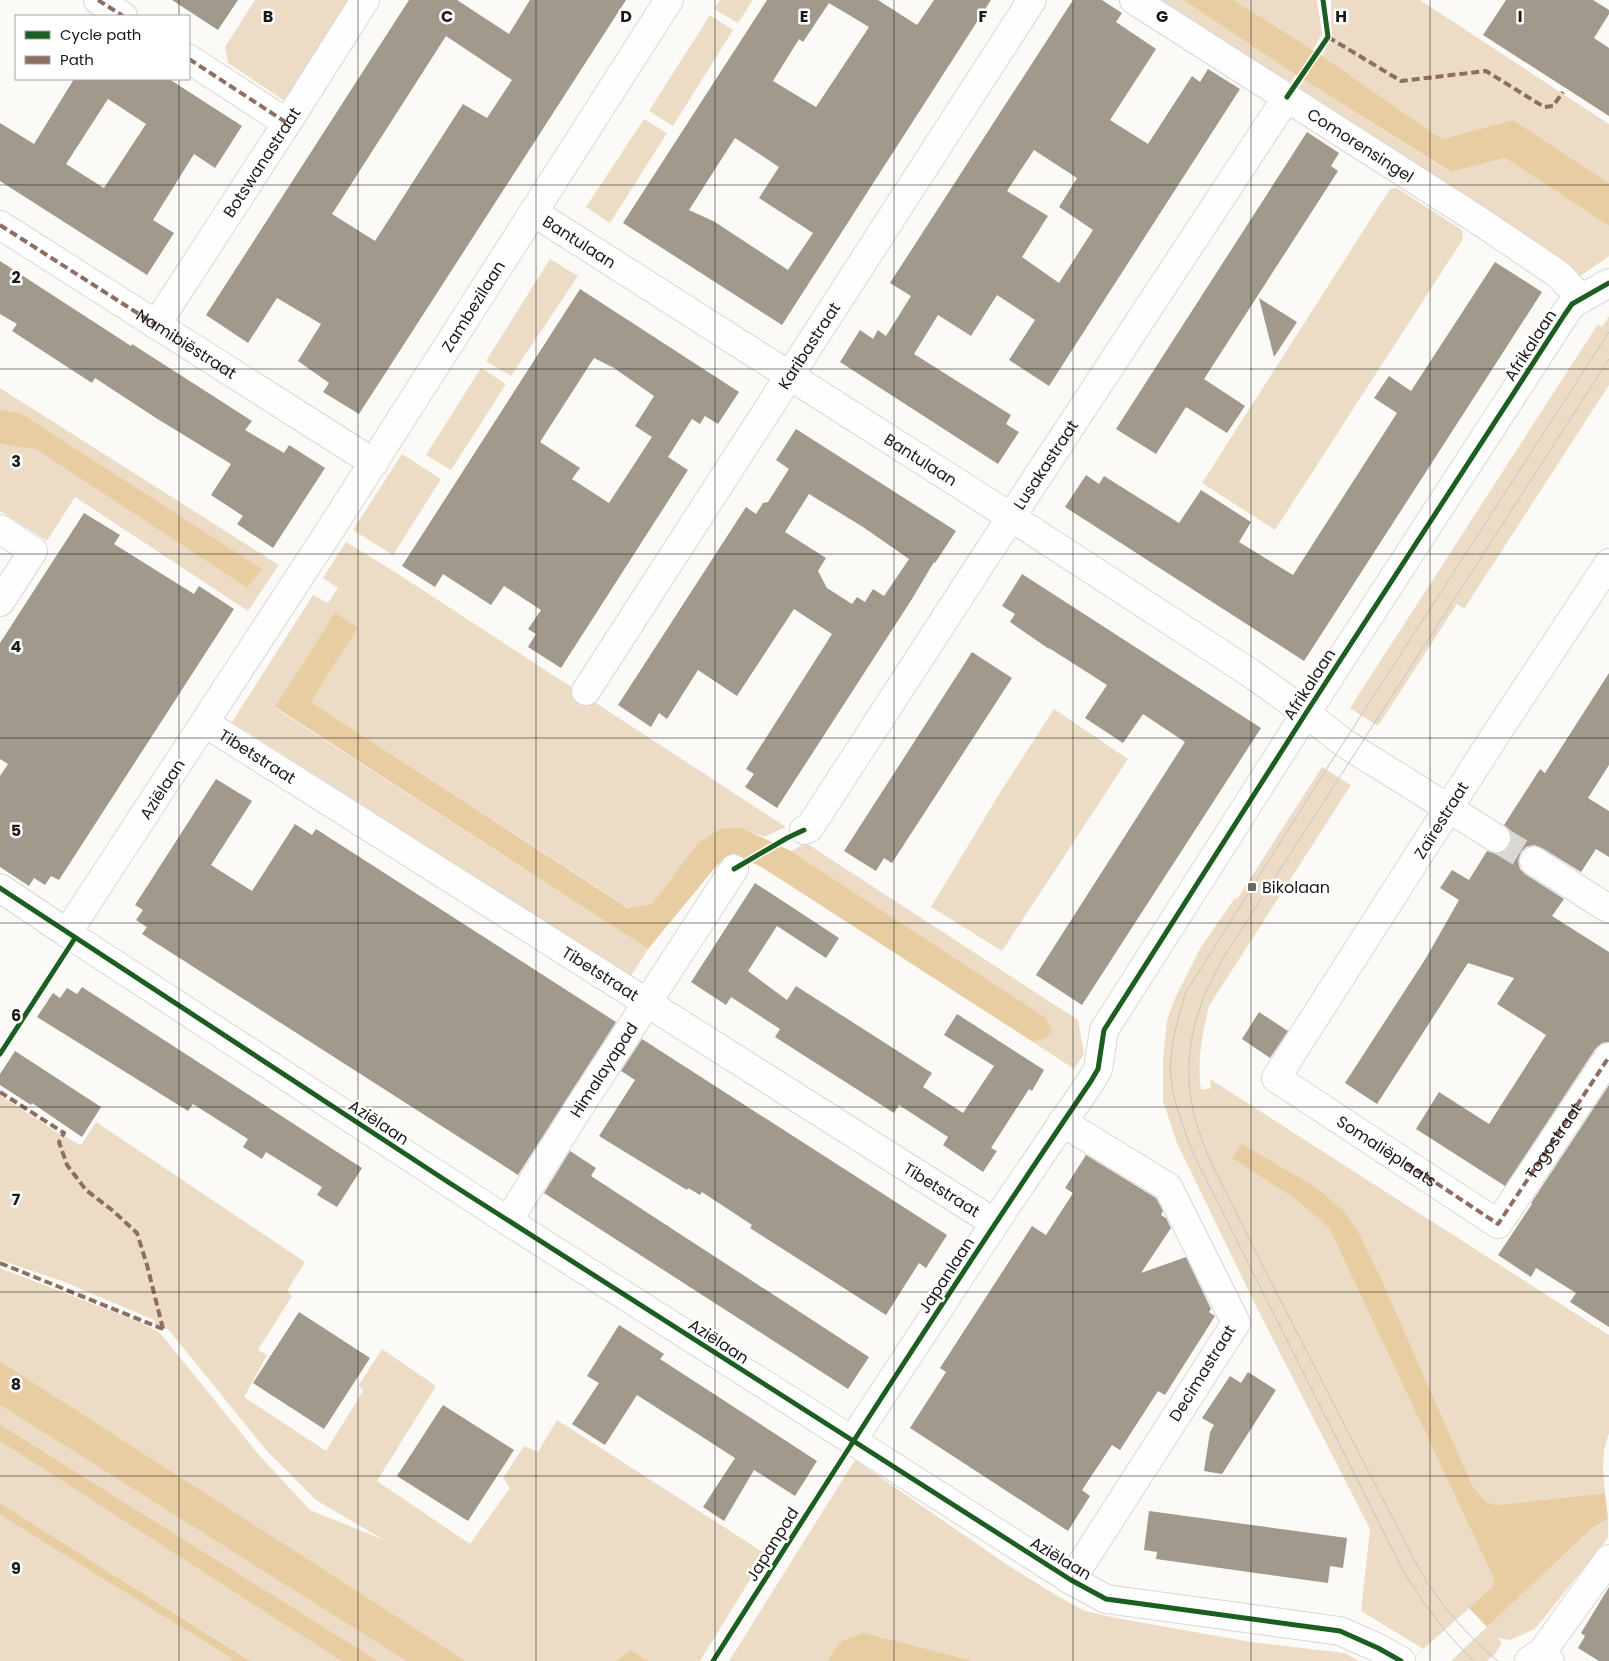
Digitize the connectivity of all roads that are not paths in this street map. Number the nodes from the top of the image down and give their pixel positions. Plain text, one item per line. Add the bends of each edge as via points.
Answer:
1 (98, 0) edge
2 (365, 0) edge
3 (669, 0) edge
4 (1032, 0) edge
5 (1134, 0) edge
6 (121, 15) edge
7 (190, 60) edge
8 (1287, 98) junction
9 (287, 123) junction
10 (533, 212) junction
11 (0, 225) edge
12 (1609, 283) edge
13 (1581, 298) junction
14 (156, 325) junction
15 (789, 376) junction
16 (374, 463) junction
17 (1011, 518) junction
18 (0, 529) edge
19 (1609, 563) edge
20 (0, 602) edge
21 (276, 612) joint
22 (586, 691) dead end
23 (1306, 713) junction
24 (205, 723) junction
25 (1448, 809) junction
26 (804, 830) dead end
27 (1496, 838) tunnel mouth
28 (1534, 861) tunnel mouth
29 (734, 869) dead end
30 (0, 888) edge
31 (1609, 909) edge
32 (67, 933) junction
33 (647, 1004) junction
34 (1609, 1057) edge
35 (1276, 1078) joint
36 (1062, 1122) junction
37 (508, 1221) junction
38 (995, 1223) junction
39 (1498, 1224) joint
40 (852, 1441) junction
41 (1609, 1559) edge
42 (1071, 1580) junction
43 (1540, 1659) edge
44 (1400, 1661) edge

1 - 6 street
2 - 9 street, Botswanastraat
3 - 10 street, Zambezilaan
4 - 15 street, Karibastraat
5 - 8 street, Comorensingel
7 - 9 street
8 - 13 street, Comorensingel via 1478,220 1550,269
8 - 17 street, Lusakastraat
9 - 14 street, Botswanastraat
10 - 15 street, Bantulaan
10 - 16 street, Zambezilaan
11 - 14 street, Namibiëstraat
12 - 13 street, Afrikalaan
13 - 23 street, Afrikalaan via 1565,314
14 - 16 street, Namibiëstraat
15 - 17 street, Bantulaan
15 - 22 street, Karibastraat
16 - 21 street, Zambezilaan
17 - 23 street, Bantulaan via 1252,674
17 - 26 street, Lusakastraat via 819,813
18 - 20 street via 33,551
19 - 25 street, Zaïrestraat
21 - 24 street, Aziëlaan
23 - 25 street via 1344,743
23 - 36 street, Afrikalaan via 1104,1030 1098,1068
24 - 32 street, Aziëlaan
24 - 33 street, Tibetstraat
25 - 27 street
25 - 35 street, Zaïrestraat
28 - 31 street
29 - 33 street, Himalayapad
30 - 32 street
32 - 37 street, Aziëlaan
33 - 37 street, Himalayapad
33 - 38 street, Tibetstraat
34 - 39 street, Togostraat
35 - 39 street, Somaliëplaats
36 - 38 street, Japanlaan
36 - 42 street, Decimastraat via 1168,1187 1236,1323
37 - 40 street, Aziëlaan
38 - 40 street, Japanlaan
40 - 42 street, Aziëlaan
41 - 43 street
42 - 44 street, Aziëlaan via 1106,1599 1340,1631

